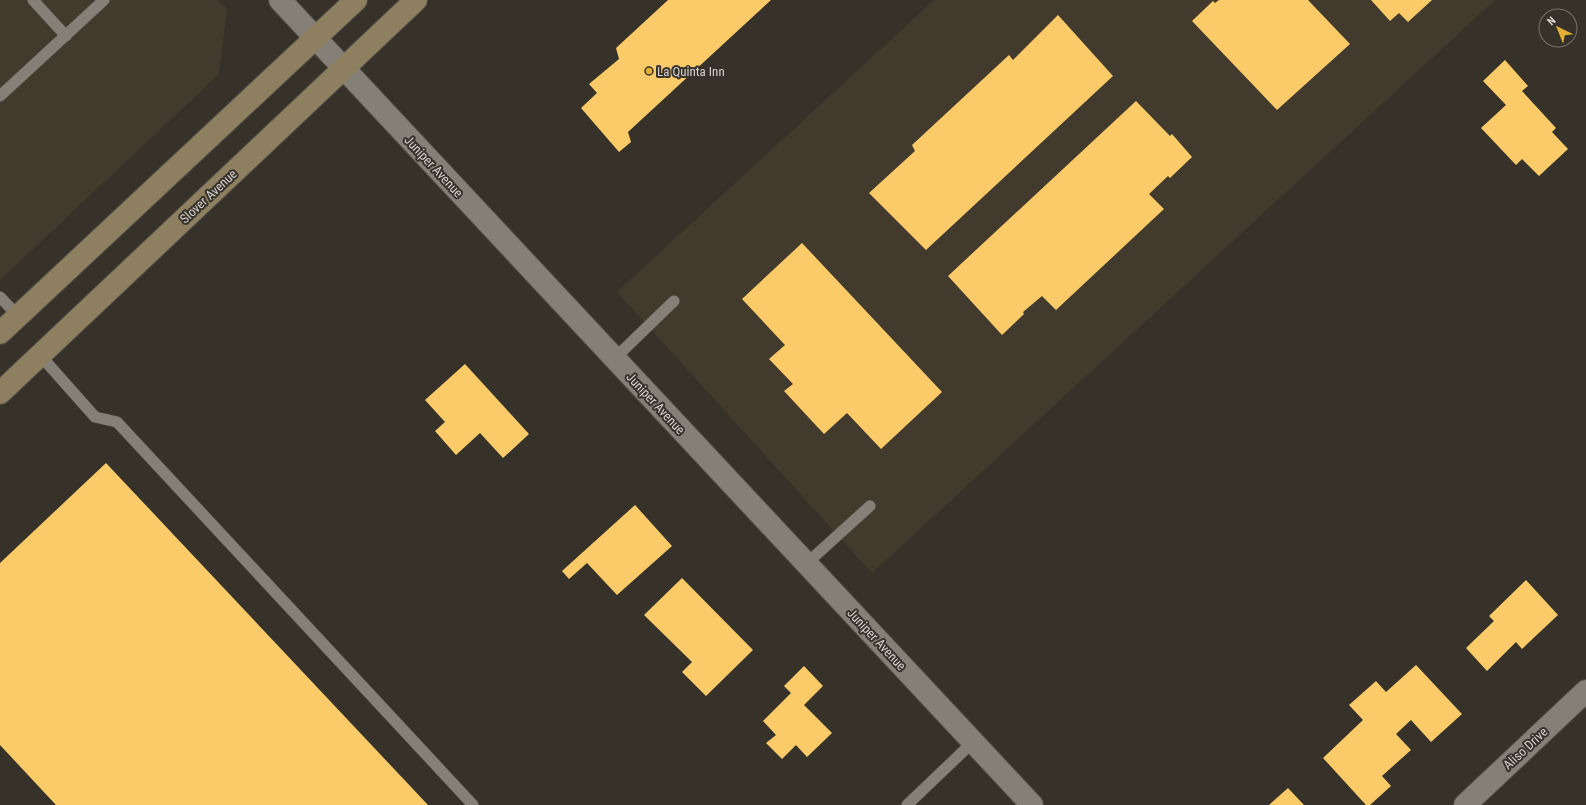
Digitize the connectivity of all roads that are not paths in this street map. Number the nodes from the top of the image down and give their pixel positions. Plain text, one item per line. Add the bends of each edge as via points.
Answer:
1 (33, 0) edge
2 (104, 0) edge
3 (280, 0) edge
4 (356, 0) edge
5 (416, 0) edge
6 (66, 36) junction
7 (315, 39) junction
8 (343, 68) junction
9 (0, 96) edge
10 (0, 297) edge
11 (674, 301) dead end
12 (18, 316) junction
13 (0, 333) edge
14 (40, 355) junction
15 (614, 358) junction
16 (0, 393) edge
17 (870, 506) dead end
18 (806, 564) junction
19 (1586, 692) edge
20 (973, 742) junction
21 (473, 805) edge
22 (907, 805) edge
23 (1032, 805) edge
24 (1465, 805) edge

1 - 6 lane
2 - 6 lane
3 - 7 street, Juniper Avenue
4 - 7 main road
5 - 8 main road, Slover Avenue
6 - 9 lane
7 - 8 street, Juniper Avenue
7 - 12 main road
8 - 14 main road, Slover Avenue
8 - 15 street, Juniper Avenue
10 - 12 lane
11 - 15 lane
12 - 13 main road
14 - 16 main road, Slover Avenue
14 - 21 lane via 95,417 116,422
15 - 18 street, Juniper Avenue
17 - 18 lane
18 - 20 street, Juniper Avenue
19 - 24 street, Aliso Drive
20 - 22 lane
20 - 23 street, Juniper Avenue

